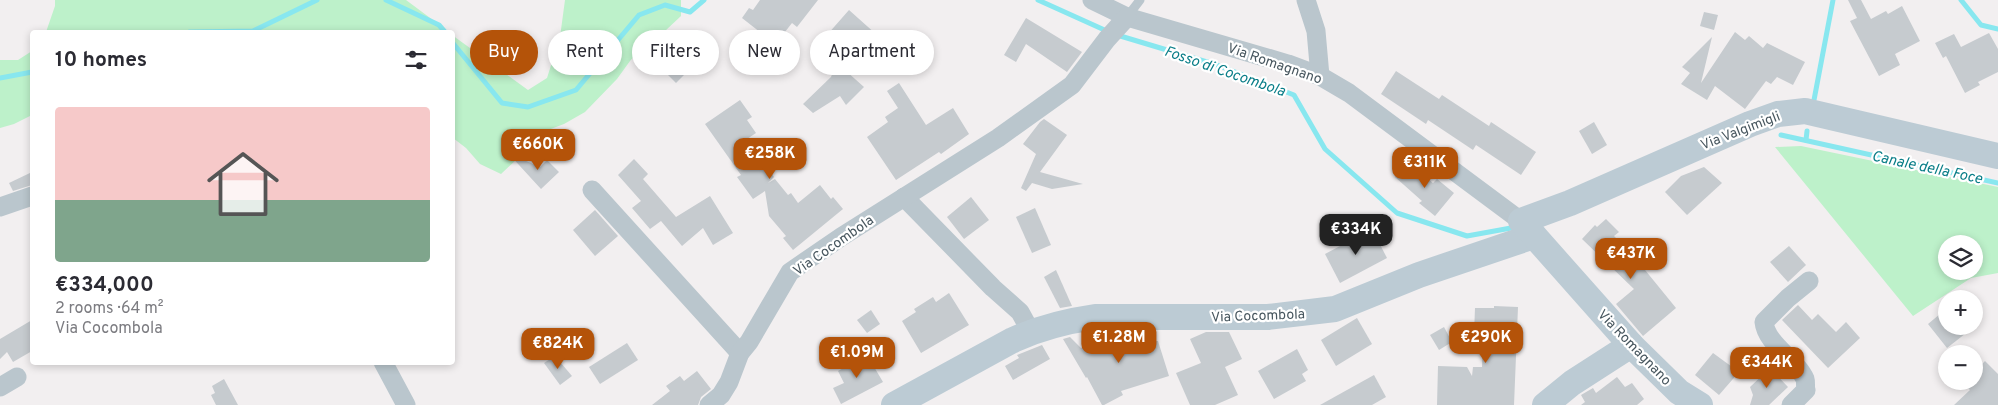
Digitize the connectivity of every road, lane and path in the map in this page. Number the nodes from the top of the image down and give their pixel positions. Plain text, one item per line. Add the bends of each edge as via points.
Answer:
1 (1092, 0) edge
2 (1140, 0) edge
3 (1306, 0) edge
4 (1124, 20) junction
5 (1320, 76) junction
6 (1998, 156) edge
7 (592, 190) dead end
8 (30, 197) edge
9 (904, 197) junction
10 (0, 207) edge
11 (1528, 229) junction
12 (1809, 281) dead end
13 (1031, 332) junction
14 (1631, 345) junction
15 (740, 354) junction
16 (385, 365) edge
17 (17, 377) dead end
18 (0, 387) edge
19 (922, 399) edge
20 (406, 405) edge
21 (709, 405) edge
22 (894, 405) edge
23 (1545, 405) edge
24 (1700, 405) edge
25 (1791, 405) edge

1 - 4 street, Via Romagnano
2 - 4 lane
3 - 5 street via 1316,32
4 - 5 street, Via Romagnano via 1288,64
4 - 9 street, Via Cocombola via 1072,85 998,138
5 - 11 street, Via Romagnano via 1349,93
6 - 11 street, Via Valgimigli via 1805,111 1786,112 1750,124 1570,203
7 - 15 street
8 - 10 street
9 - 13 street via 1020,312
9 - 15 street, Via Cocombola via 790,272
11 - 13 street, Via Cocombola via 1335,309 1268,317 1096,317
11 - 14 street, Via Romagnano
12 - 25 street via 1764,322 1773,342 1805,379 1806,390
13 - 19 street, Via Cocombola
14 - 23 street via 1572,382
14 - 24 street, Via Romagnano via 1679,392
15 - 21 street, Via Cocombola via 729,382
16 - 20 street
17 - 18 street
19 - 22 street, Via Cocombola

